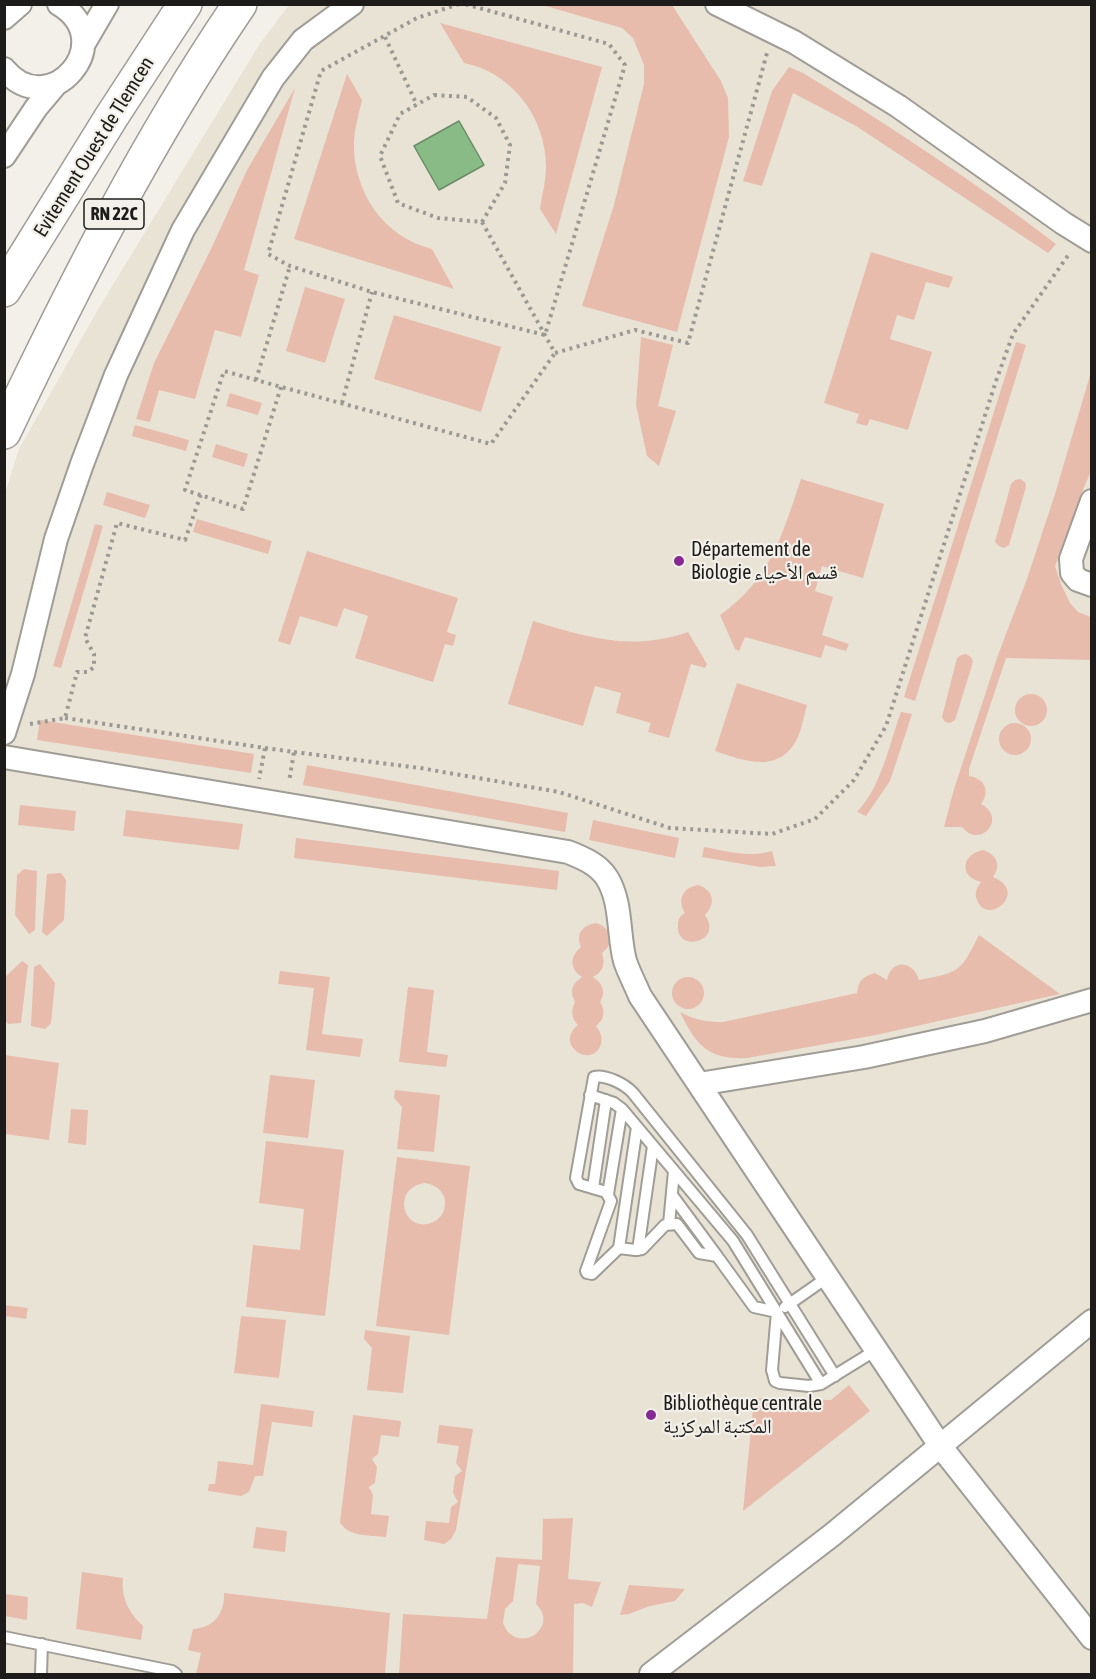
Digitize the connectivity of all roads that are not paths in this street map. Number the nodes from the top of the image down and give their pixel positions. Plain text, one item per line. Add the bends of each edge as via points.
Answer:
1 (20, 4) edge
2 (59, 4) edge
3 (107, 4) edge
4 (184, 4) edge
5 (240, 4) edge
6 (351, 4) edge
7 (717, 4) edge
8 (4, 18) edge
9 (83, 45) junction
10 (11, 75) edge
11 (57, 83) junction
12 (36, 108) junction
13 (4, 156) edge
14 (1087, 238) edge
15 (4, 291) edge
16 (4, 432) edge
17 (1092, 501) edge
18 (1092, 585) edge
19 (6, 729) edge
20 (4, 757) edge
21 (1092, 1000) edge
22 (699, 1084) junction
23 (590, 1095) junction
24 (606, 1100) junction
25 (622, 1109) junction
26 (637, 1127) junction
27 (653, 1146) junction
28 (674, 1171) junction
29 (593, 1188) junction
30 (608, 1194) junction
31 (672, 1195) junction
32 (669, 1224) junction
33 (619, 1248) junction
34 (638, 1250) junction
35 (717, 1256) junction
36 (828, 1277) junction
37 (790, 1304) junction
38 (777, 1312) junction
39 (1092, 1322) edge
40 (876, 1350) junction
41 (835, 1376) junction
42 (821, 1384) junction
43 (941, 1447) junction
44 (4, 1637) edge
45 (1092, 1638) edge
46 (42, 1644) junction
47 (151, 1671) edge
48 (41, 1674) edge
49 (176, 1674) edge
50 (651, 1674) edge

1 - 8 street
2 - 9 street via 78,22
3 - 9 street
4 - 15 highway, Evitement Ouest de Tlemcen / RN 22C
5 - 16 highway, RN 22C via 126,190
6 - 19 street via 303,40 273,78 183,231 116,375 82,464 57,539
7 - 14 street via 794,42 898,106
9 - 11 street via 76,68
10 - 11 street via 26,85 42,87
10 - 12 street
11 - 12 street
12 - 13 street
17 - 18 street via 1070,566 1078,580
20 - 22 street via 568,852 588,860 607,879 611,889 625,960 640,996
21 - 22 street via 984,1031 864,1057
22 - 36 street
23 - 24 lane
23 - 29 lane via 576,1178 579,1184
23 - 37 lane via 597,1075 629,1089 747,1235
24 - 25 lane
24 - 29 lane
25 - 26 lane
25 - 30 lane
26 - 27 lane
26 - 33 lane
27 - 28 lane
27 - 34 lane
28 - 31 lane
28 - 38 lane via 733,1241
29 - 30 lane
30 - 33 lane via 611,1201 587,1273 591,1274
31 - 32 lane
31 - 35 lane
32 - 34 lane
32 - 35 lane via 677,1224 699,1253
33 - 34 lane
35 - 38 lane via 754,1307
36 - 37 lane
36 - 40 street
37 - 38 lane
37 - 41 lane
38 - 42 lane
38 - 42 lane via 772,1370 776,1381
39 - 43 street
40 - 41 lane
40 - 43 street
41 - 42 lane
43 - 45 street
43 - 50 street
44 - 46 lane
46 - 47 lane
46 - 48 lane
47 - 49 lane

